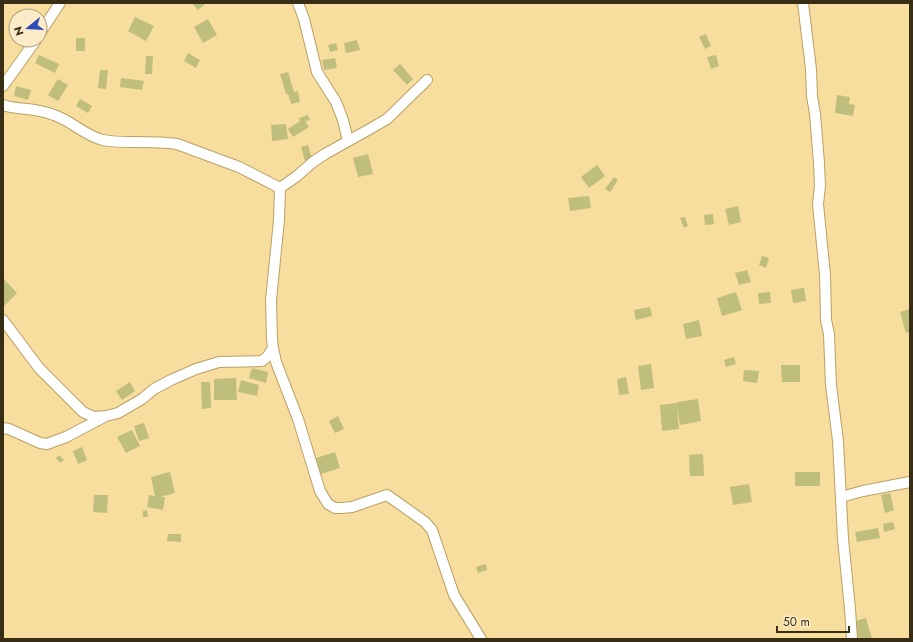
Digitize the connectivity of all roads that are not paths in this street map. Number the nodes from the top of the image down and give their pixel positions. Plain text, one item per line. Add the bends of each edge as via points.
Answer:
1 (60, 3) edge
2 (298, 3) edge
3 (803, 3) edge
4 (48, 22) edge
5 (30, 48) edge
6 (427, 80) dead end
7 (3, 86) edge
8 (3, 105) edge
9 (348, 141) junction
10 (280, 188) junction
11 (3, 320) edge
12 (273, 348) junction
13 (106, 416) junction
14 (3, 428) edge
15 (910, 482) edge
16 (841, 497) junction
17 (480, 639) edge
18 (852, 639) edge

1 - 4 street
2 - 9 street via 316,72 336,102
3 - 16 street via 819,163 818,204
5 - 7 street
6 - 9 street via 387,119
8 - 10 street via 55,115 89,135 103,140 177,144 239,167
9 - 10 street via 313,162
10 - 12 street via 271,300
11 - 13 street via 39,368 83,412 94,416
12 - 13 street via 262,361 219,362 196,369 154,389 118,413
12 - 17 street via 320,491 328,504 335,508 352,507 387,495 425,522 432,530 454,595
13 - 14 street via 47,444
15 - 16 street
16 - 18 street

